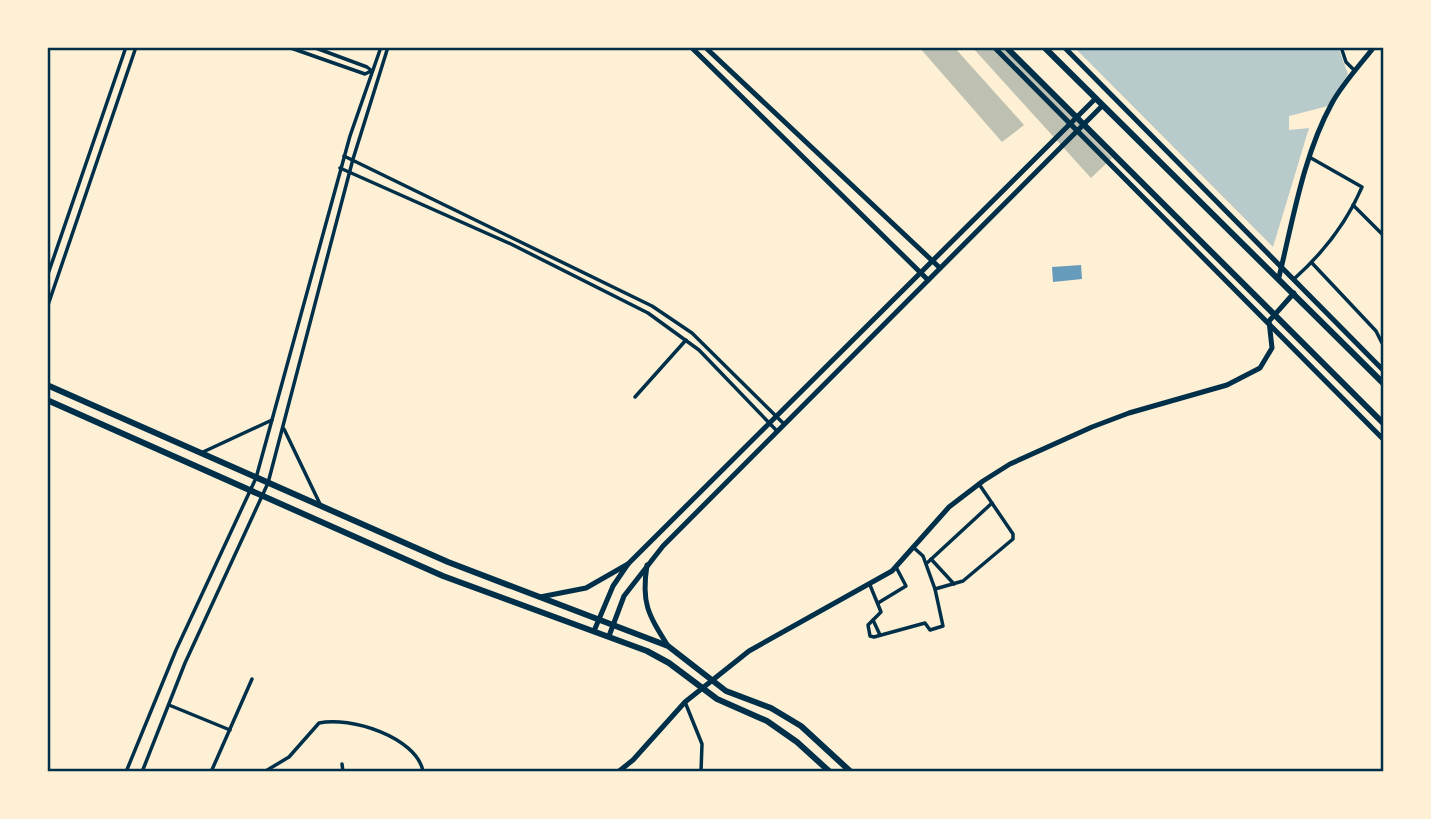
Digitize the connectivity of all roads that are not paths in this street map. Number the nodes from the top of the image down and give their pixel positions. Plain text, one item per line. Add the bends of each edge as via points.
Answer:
1 (126, 47) edge
2 (136, 47) edge
3 (288, 47) edge
4 (313, 47) edge
5 (381, 47) edge
6 (388, 47) edge
7 (691, 47) edge
8 (705, 47) edge
9 (994, 47) edge
10 (1006, 47) edge
11 (1044, 47) edge
12 (1064, 47) edge
13 (1341, 47) edge
14 (1374, 47) edge
15 (1355, 71) junction
16 (375, 72) junction
17 (1095, 99) junction
18 (1102, 106) junction
19 (1076, 117) junction
20 (1069, 122) junction
21 (1084, 124) junction
22 (1076, 130) junction
23 (344, 156) junction
24 (1311, 158) junction
25 (353, 159) junction
26 (340, 168) junction
27 (349, 172) junction
28 (1353, 205) junction
29 (1384, 236) edge
30 (931, 261) junction
31 (1312, 263) junction
32 (1282, 264) junction
33 (940, 268) junction
34 (919, 272) junction
35 (47, 277) edge
36 (1279, 277) junction
37 (1294, 279) junction
38 (928, 280) junction
39 (1294, 293) junction
40 (47, 308) edge
41 (1275, 313) junction
42 (1269, 321) junction
43 (687, 340) junction
44 (1382, 343) dead end
45 (1384, 371) edge
46 (1384, 384) edge
47 (47, 385) edge
48 (635, 397) dead end
49 (47, 400) edge
50 (775, 416) junction
51 (272, 421) junction
52 (768, 423) junction
53 (784, 424) junction
54 (1384, 424) edge
55 (283, 427) junction
56 (777, 431) junction
57 (1384, 440) edge
58 (201, 453) junction
59 (256, 478) junction
60 (268, 483) junction
61 (979, 484) junction
62 (251, 492) junction
63 (263, 497) junction
64 (992, 503) junction
65 (321, 507) junction
66 (914, 547) junction
67 (931, 559) junction
68 (926, 563) junction
69 (628, 564) junction
70 (648, 565) junction
71 (896, 567) junction
72 (954, 584) junction
73 (870, 585) junction
74 (935, 589) junction
75 (540, 597) junction
76 (878, 603) junction
77 (600, 618) junction
78 (873, 620) junction
79 (614, 623) junction
80 (594, 631) junction
81 (880, 635) junction
82 (609, 636) junction
83 (668, 646) junction
84 (252, 679) dead end
85 (712, 681) junction
86 (703, 689) junction
87 (685, 702) junction
88 (169, 705) junction
89 (230, 730) junction
90 (342, 764) dead end
91 (423, 771) edge
92 (126, 772) edge
93 (142, 772) edge
94 (211, 772) edge
95 (264, 772) edge
96 (343, 772) edge
97 (618, 772) edge
98 (701, 772) edge
99 (830, 772) edge
100 (851, 772) edge

1 - 35 street
2 - 40 street
3 - 16 street via 365,74
4 - 16 street
5 - 16 street
6 - 16 street
7 - 34 street
8 - 30 street
9 - 20 street
10 - 19 main road
11 - 17 main road
12 - 32 street
13 - 15 street
14 - 15 street
15 - 24 street via 1330,107
16 - 23 street
16 - 25 street
17 - 18 main road
17 - 19 street
18 - 21 street
18 - 36 main road
19 - 20 street
19 - 21 main road
20 - 22 street
20 - 30 street
21 - 22 street
21 - 41 main road
22 - 33 street
22 - 42 street
23 - 25 street
23 - 26 street
24 - 28 street via 1360,184
24 - 32 street
25 - 27 street
25 - 50 street via 652,306 692,333
26 - 27 street
26 - 51 street
27 - 43 street via 569,273 648,313
27 - 55 street
28 - 29 street
28 - 31 street
30 - 33 street
30 - 34 street
31 - 37 street
31 - 44 street
32 - 36 street
32 - 37 street
33 - 38 street
34 - 38 street
34 - 50 street
36 - 39 main road
37 - 45 street
38 - 53 street
39 - 41 street
39 - 46 main road
41 - 42 street
41 - 54 main road
42 - 57 street
42 - 61 street via 1272,348 1260,368 1245,377 1092,427 1010,464
43 - 48 street
43 - 52 street
47 - 58 main road
49 - 62 main road
50 - 52 street
50 - 53 street
51 - 58 street
51 - 59 street
52 - 56 street
52 - 69 street
53 - 56 street
55 - 60 street
55 - 65 street
56 - 70 street
58 - 59 main road
59 - 60 main road
59 - 62 street
60 - 63 street
60 - 65 main road
61 - 64 street
61 - 66 street via 949,507
62 - 63 main road
62 - 92 street via 176,650
63 - 80 main road via 443,576
63 - 88 street
64 - 67 street
64 - 72 street via 1014,538
65 - 75 main road
66 - 68 street
66 - 71 street
67 - 68 street
67 - 72 street
68 - 74 street
69 - 75 street via 586,588
69 - 77 street
70 - 79 street via 624,596
70 - 83 street via 645,607
71 - 73 street
71 - 76 street via 906,586
72 - 74 street
73 - 76 street
73 - 85 street via 765,641
74 - 81 street via 943,626 930,630 925,623
75 - 77 main road
76 - 78 street via 881,612
77 - 79 main road
77 - 80 street
78 - 81 street
78 - 81 street via 868,625 870,636
79 - 82 street
79 - 83 main road
80 - 82 main road
82 - 86 main road via 660,657
83 - 85 main road
84 - 89 street
85 - 86 street
85 - 100 main road via 793,721
86 - 87 street
86 - 99 main road via 767,721
87 - 97 street
87 - 98 street via 702,744
88 - 89 street
88 - 93 street
89 - 94 street
90 - 96 street
91 - 95 street via 419,758 372,728 339,720 319,723 289,757

